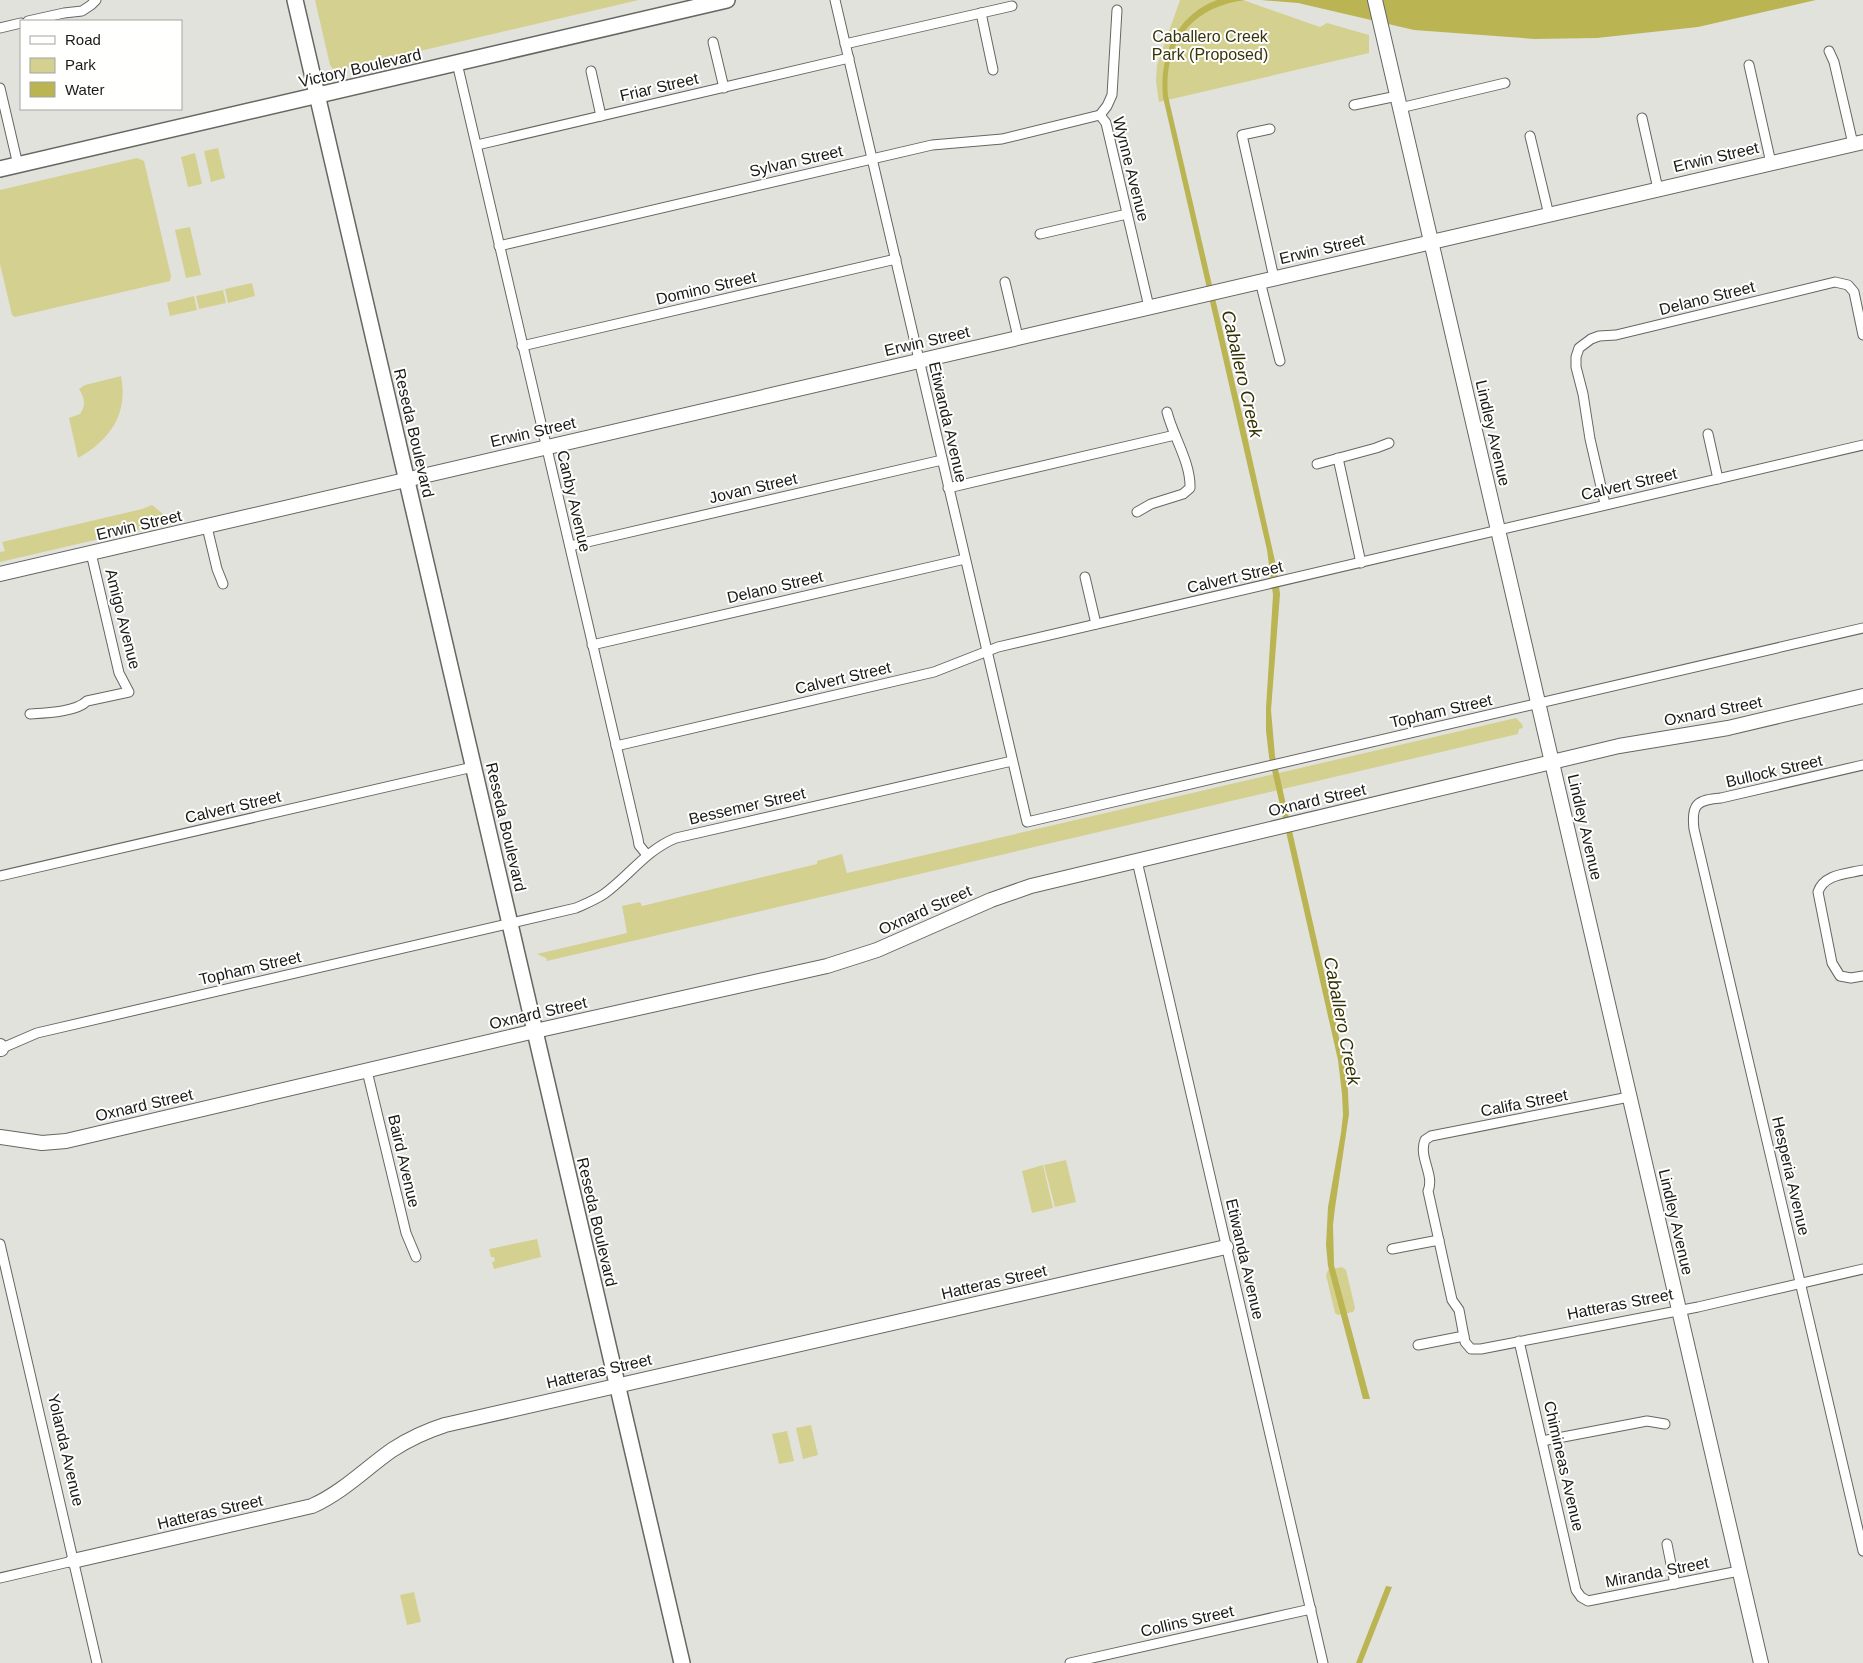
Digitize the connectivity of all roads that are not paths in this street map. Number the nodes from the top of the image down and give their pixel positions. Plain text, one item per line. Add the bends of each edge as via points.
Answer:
1 (96, 0) edge
2 (295, 0) edge
3 (727, 0) edge
4 (835, 0) edge
5 (1375, 0) edge
6 (1012, 6) dead end
7 (1117, 10) dead end
8 (981, 13) junction
9 (32, 20) edge
10 (20, 23) edge
11 (0, 28) edge
12 (713, 42) dead end
13 (846, 44) junction
14 (1829, 51) dead end
15 (849, 58) junction
16 (457, 63) junction
17 (1749, 65) dead end
18 (993, 70) dead end
19 (592, 71) dead end
20 (1505, 83) dead end
21 (0, 88) edge
22 (724, 88) junction
23 (317, 95) junction
24 (1398, 102) junction
25 (1354, 105) dead end
26 (1100, 115) junction
27 (601, 116) junction
28 (1642, 118) dead end
29 (1270, 129) dead end
30 (1530, 136) dead end
31 (1858, 143) edge
32 (477, 145) junction
33 (872, 159) junction
34 (1770, 163) junction
35 (18, 165) junction
36 (0, 169) edge
37 (1658, 189) junction
38 (1127, 214) junction
39 (1549, 215) junction
40 (1040, 234) dead end
41 (1430, 242) junction
42 (499, 246) junction
43 (896, 259) junction
44 (1267, 280) junction
45 (1006, 282) dead end
46 (1149, 307) junction
47 (1863, 335) edge
48 (1018, 337) junction
49 (522, 346) junction
50 (919, 361) junction
51 (1280, 361) dead end
52 (1167, 412) dead end
53 (1708, 434) dead end
54 (1175, 435) junction
55 (1389, 443) dead end
56 (1863, 445) edge
57 (546, 447) junction
58 (1338, 458) junction
59 (942, 460) junction
60 (1317, 464) dead end
61 (1718, 479) junction
62 (406, 480) junction
63 (948, 488) junction
64 (1605, 504) junction
65 (1137, 512) dead end
66 (207, 527) junction
67 (1498, 530) junction
68 (570, 546) junction
69 (91, 554) junction
70 (965, 558) junction
71 (1361, 563) junction
72 (0, 574) edge
73 (1085, 578) dead end
74 (223, 584) dead end
75 (1096, 624) junction
76 (1863, 628) edge
77 (592, 645) junction
78 (986, 650) junction
79 (1863, 696) edge
80 (1538, 704) junction
81 (30, 714) dead end
82 (616, 746) junction
83 (1012, 761) junction
84 (1553, 762) junction
85 (1863, 765) edge
86 (473, 767) junction
87 (1694, 808) joint
88 (1027, 822) joint
89 (647, 855) junction
90 (1137, 861) junction
91 (1863, 870) edge
92 (0, 876) edge
93 (510, 924) junction
94 (1863, 976) edge
95 (535, 1031) junction
96 (0, 1048) edge
97 (367, 1071) junction
98 (1629, 1097) junction
99 (0, 1137) edge
100 (1438, 1240) junction
101 (0, 1244) edge
102 (1226, 1247) junction
103 (1392, 1249) dead end
104 (416, 1257) dead end
105 (1863, 1269) edge
106 (1801, 1284) junction
107 (1679, 1311) junction
108 (1464, 1336) junction
109 (1519, 1342) junction
110 (1418, 1345) dead end
111 (617, 1385) junction
112 (1666, 1424) dead end
113 (1542, 1441) junction
114 (1667, 1544) dead end
115 (1863, 1551) edge
116 (73, 1560) junction
117 (1740, 1571) junction
118 (0, 1578) edge
119 (1676, 1584) junction
120 (1581, 1597) joint
121 (1310, 1609) junction
122 (97, 1663) edge
123 (682, 1663) edge
124 (1070, 1663) edge
125 (1323, 1663) edge
126 (1761, 1663) edge

1 - 9 street via 82,11
2 - 23 main road, Reseda Boulevard
3 - 16 main road, Victory Boulevard
4 - 13 street, Etiwanda Avenue
5 - 24 main road, Lindley Avenue
6 - 8 street
7 - 26 street, Wynne Avenue via 1112,95
8 - 13 street
8 - 18 street
10 - 11 street
12 - 22 street
13 - 15 street, Etiwanda Avenue
14 - 31 street
15 - 22 street, Friar Street
15 - 33 street, Etiwanda Avenue
16 - 23 main road, Victory Boulevard
16 - 32 street, Canby Avenue
17 - 34 street
19 - 27 street
20 - 24 street
21 - 35 street
22 - 27 street, Friar Street
23 - 35 main road, Victory Boulevard
23 - 62 main road, Reseda Boulevard
24 - 25 street
24 - 41 main road, Lindley Avenue
26 - 33 street, Sylvan Street via 1002,139 932,145
26 - 38 street, Wynne Avenue via 1106,123
27 - 32 street, Friar Street
28 - 37 street
29 - 44 street via 1242,135
30 - 39 street
31 - 34 main road, Erwin Street
32 - 42 street, Canby Avenue
33 - 42 street, Sylvan Street
33 - 43 street, Etiwanda Avenue
34 - 37 main road, Erwin Street
35 - 36 main road, Victory Boulevard
37 - 39 main road, Erwin Street
38 - 40 street
38 - 46 street, Wynne Avenue
39 - 41 main road, Erwin Street
41 - 44 main road, Erwin Street
41 - 67 main road, Lindley Avenue
42 - 49 street, Canby Avenue
43 - 49 street, Domino Street
43 - 50 street, Etiwanda Avenue
44 - 46 main road, Erwin Street
44 - 51 street
45 - 48 street
46 - 48 main road, Erwin Street
47 - 64 street, Delano Street via 1854,292 1845,284 1835,282 1591,339 1579,348 1576,367
48 - 50 main road, Erwin Street
49 - 57 street, Canby Avenue
50 - 57 main road, Erwin Street
50 - 59 street, Etiwanda Avenue
52 - 54 street
53 - 61 street
54 - 63 street
54 - 65 street via 1181,446 1190,488 1183,494
55 - 58 street
56 - 61 street, Calvert Street
57 - 62 main road, Erwin Street
57 - 68 street, Canby Avenue
58 - 60 street
58 - 71 street
59 - 63 street, Etiwanda Avenue
59 - 68 street, Jovan Street
61 - 64 street, Calvert Street
62 - 66 main road, Erwin Street
62 - 86 main road, Reseda Boulevard
63 - 70 street, Etiwanda Avenue
64 - 67 street, Calvert Street
66 - 69 main road, Erwin Street
66 - 74 street
67 - 71 street, Calvert Street
67 - 80 main road, Lindley Avenue
68 - 77 street, Canby Avenue
69 - 72 main road, Erwin Street
69 - 81 street, Amigo Avenue via 119,673 129,692 87,701 82,706 66,710
70 - 77 street, Delano Street
70 - 78 street, Etiwanda Avenue
71 - 75 street, Calvert Street
73 - 75 street
75 - 78 street, Calvert Street
76 - 80 street, Topham Street
77 - 82 street, Canby Avenue
78 - 82 street, Calvert Street via 934,672
78 - 83 street, Etiwanda Avenue
79 - 84 main road, Oxnard Street via 1728,728 1645,741
80 - 84 main road, Lindley Avenue
80 - 88 street, Topham Street
82 - 89 street, Canby Avenue via 639,845
83 - 88 street, Etiwanda Avenue
83 - 89 street, Bessemer Street via 676,838
84 - 90 main road, Oxnard Street
84 - 98 main road, Lindley Avenue
85 - 87 street, Bullock Street via 1703,801
86 - 92 street, Calvert Street
86 - 93 main road, Reseda Boulevard
87 - 106 street, Hesperia Avenue via 1694,829
89 - 93 street, Bessemer Street via 595,900
90 - 95 main road, Oxnard Street via 1010,892 877,950 827,966
90 - 102 street, Etiwanda Avenue
91 - 94 street via 1827,879 1818,892 1832,963 1840,976
93 - 95 main road, Reseda Boulevard
93 - 96 street, Topham Street via 37,1033
95 - 97 main road, Oxnard Street
95 - 111 main road, Reseda Boulevard
97 - 99 main road, Oxnard Street via 66,1141 42,1143
97 - 104 street, Baird Avenue via 406,1234
98 - 100 street, Califa Street via 1425,1140 1423,1148 1431,1185 1428,1191
98 - 107 main road, Lindley Avenue
100 - 103 street
100 - 108 street
101 - 116 street, Yolanda Avenue
102 - 111 main road, Hatteras Street
102 - 121 street, Etiwanda Avenue
105 - 106 street, Hatteras Street
106 - 107 street, Hatteras Street
106 - 115 street, Hesperia Avenue
107 - 109 street, Hatteras Street
107 - 117 main road, Lindley Avenue
108 - 109 street, Hatteras Street via 1472,1349
108 - 110 street
109 - 113 street, Chimineas Avenue
111 - 116 main road, Hatteras Street via 426,1431 392,1451 333,1496 300,1510
111 - 123 main road, Reseda Boulevard
112 - 113 street via 1647,1422
113 - 120 street, Chimineas Avenue via 1576,1590
114 - 119 street
116 - 118 street, Hatteras Street
116 - 122 street, Yolanda Avenue
117 - 119 street, Miranda Street
117 - 126 main road, Lindley Avenue
119 - 120 street, Miranda Street via 1588,1601
121 - 124 street, Collins Street
121 - 125 street, Etiwanda Avenue

